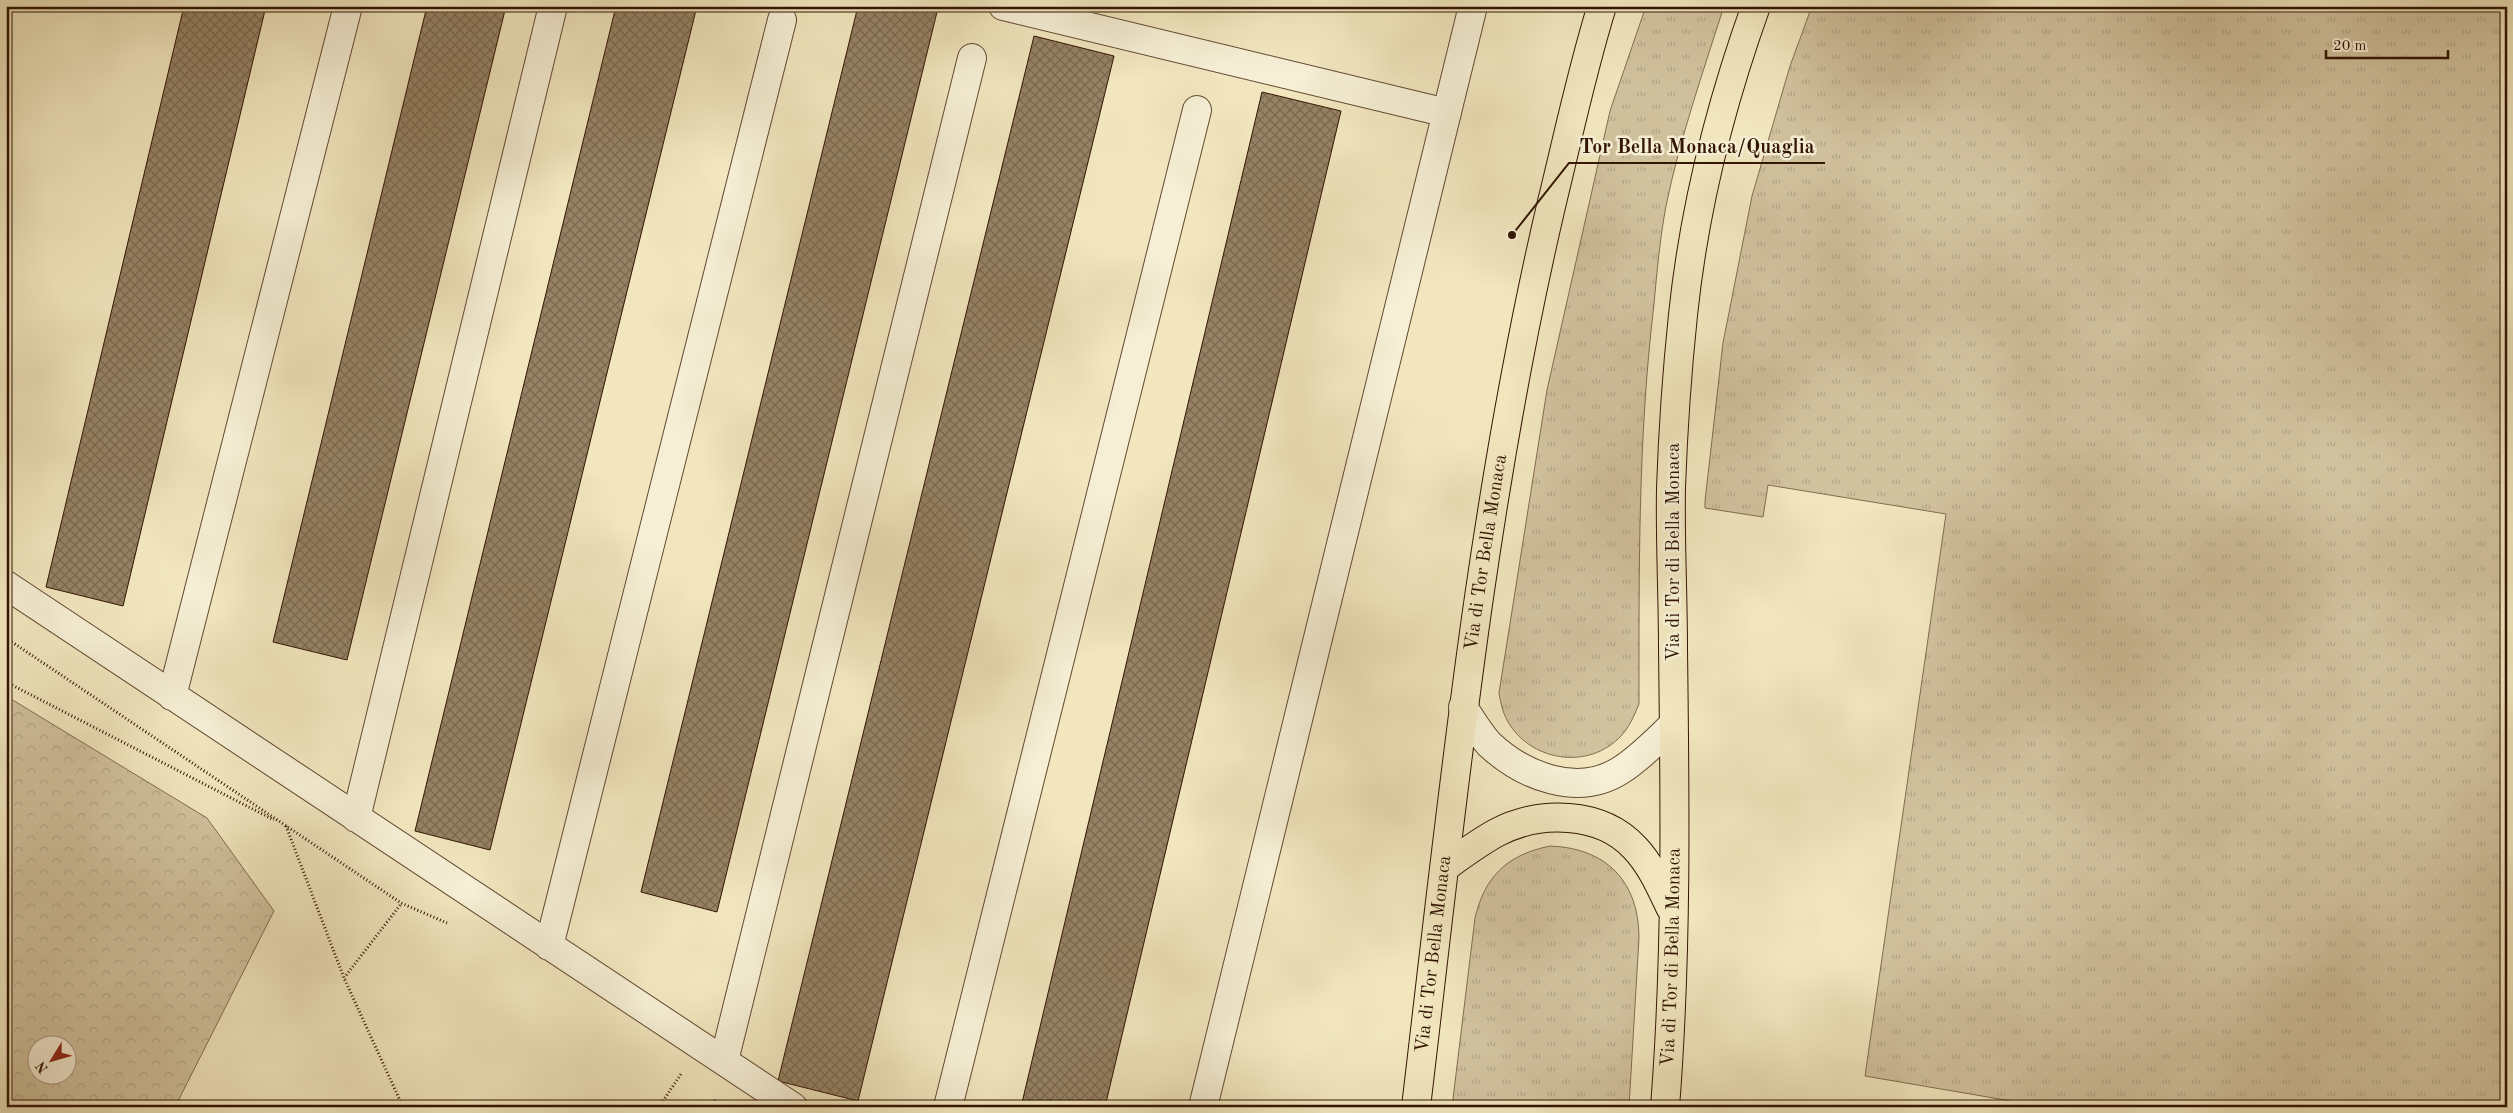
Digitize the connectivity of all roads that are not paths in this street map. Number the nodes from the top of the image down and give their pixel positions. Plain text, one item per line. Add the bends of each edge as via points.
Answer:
1 (348, 6) edge
2 (552, 6) edge
3 (1003, 6) edge
4 (1473, 6) edge
5 (1602, 6) edge
6 (1756, 6) edge
7 (782, 20) dead end
8 (972, 58) dead end
9 (1197, 110) dead end
10 (1447, 113) junction
11 (6, 585) edge
12 (172, 696) junction
13 (1463, 706) junction
14 (1673, 725) junction
15 (356, 818) junction
16 (1445, 867) junction
17 (1673, 913) junction
18 (549, 946) junction
19 (724, 1061) junction
20 (793, 1107) edge
21 (948, 1107) edge
22 (1203, 1107) edge
23 (1416, 1107) edge
24 (1665, 1107) edge

1 - 12 street
2 - 15 street
3 - 10 street
4 - 10 street
5 - 13 main road, Via di Tor Bella Monaca via 1536,271 1499,462
6 - 14 main road, Via di Tor di Bella Monaca via 1715,137 1683,314 1671,489
7 - 18 street
8 - 19 street
9 - 21 street
10 - 22 street
11 - 12 street
12 - 15 street
13 - 14 street via 1488,743 1507,759 1546,779 1564,782 1585,782 1621,771
13 - 16 main road, Via di Tor Bella Monaca
14 - 17 main road, Via di Tor di Bella Monaca
15 - 18 street
16 - 17 main road via 1497,833 1514,826 1548,818 1585,820 1617,833 1635,848 1650,867
16 - 23 main road, Via di Tor Bella Monaca
17 - 24 main road, Via di Tor di Bella Monaca
18 - 19 street
19 - 20 street

